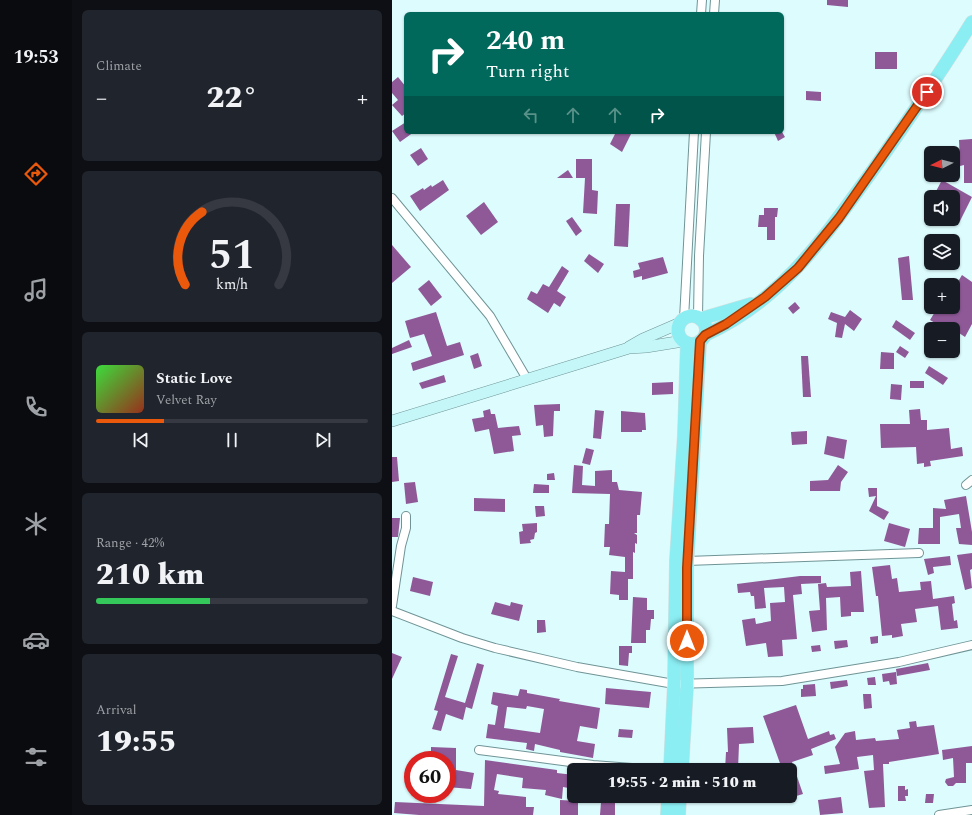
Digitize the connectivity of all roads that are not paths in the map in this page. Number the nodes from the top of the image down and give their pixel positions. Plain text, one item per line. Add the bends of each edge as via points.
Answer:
1 (702, 0) edge
2 (715, 0) edge
3 (701, 12) edge
4 (714, 12) edge
5 (972, 22) edge
6 (694, 134) edge
7 (706, 134) edge
8 (392, 198) edge
9 (759, 302) junction
10 (699, 318) junction
11 (682, 321) junction
12 (694, 340) junction
13 (629, 348) junction
14 (527, 379) junction
15 (392, 421) edge
16 (406, 516) dead end
17 (919, 553) dead end
18 (687, 561) junction
19 (392, 606) edge
20 (392, 611) edge
21 (972, 645) edge
22 (681, 684) junction
23 (479, 750) dead end
24 (578, 763) edge
25 (671, 763) edge
26 (682, 763) edge
27 (668, 803) edge
28 (680, 803) edge
29 (972, 810) edge
30 (667, 815) edge
31 (679, 815) edge
32 (939, 815) edge

1 - 3 street
2 - 4 street
5 - 9 main road via 909,118 820,243 798,268
6 - 11 street
7 - 10 street via 699,256
8 - 14 street via 490,316
9 - 10 main road
9 - 12 main road via 726,324
10 - 11 main road via 692,316
10 - 12 main road via 706,326
11 - 12 main road via 678,331
11 - 13 main road
12 - 13 main road
12 - 18 main road
12 - 22 main road via 684,435 676,561
13 - 14 main road
14 - 15 main road
16 - 19 street
17 - 18 street
18 - 22 main road
20 - 22 street via 495,648 577,666
21 - 22 street via 899,662 782,681
22 - 25 main road
22 - 26 main road
23 - 24 street
27 - 30 main road
28 - 31 main road
29 - 32 street

